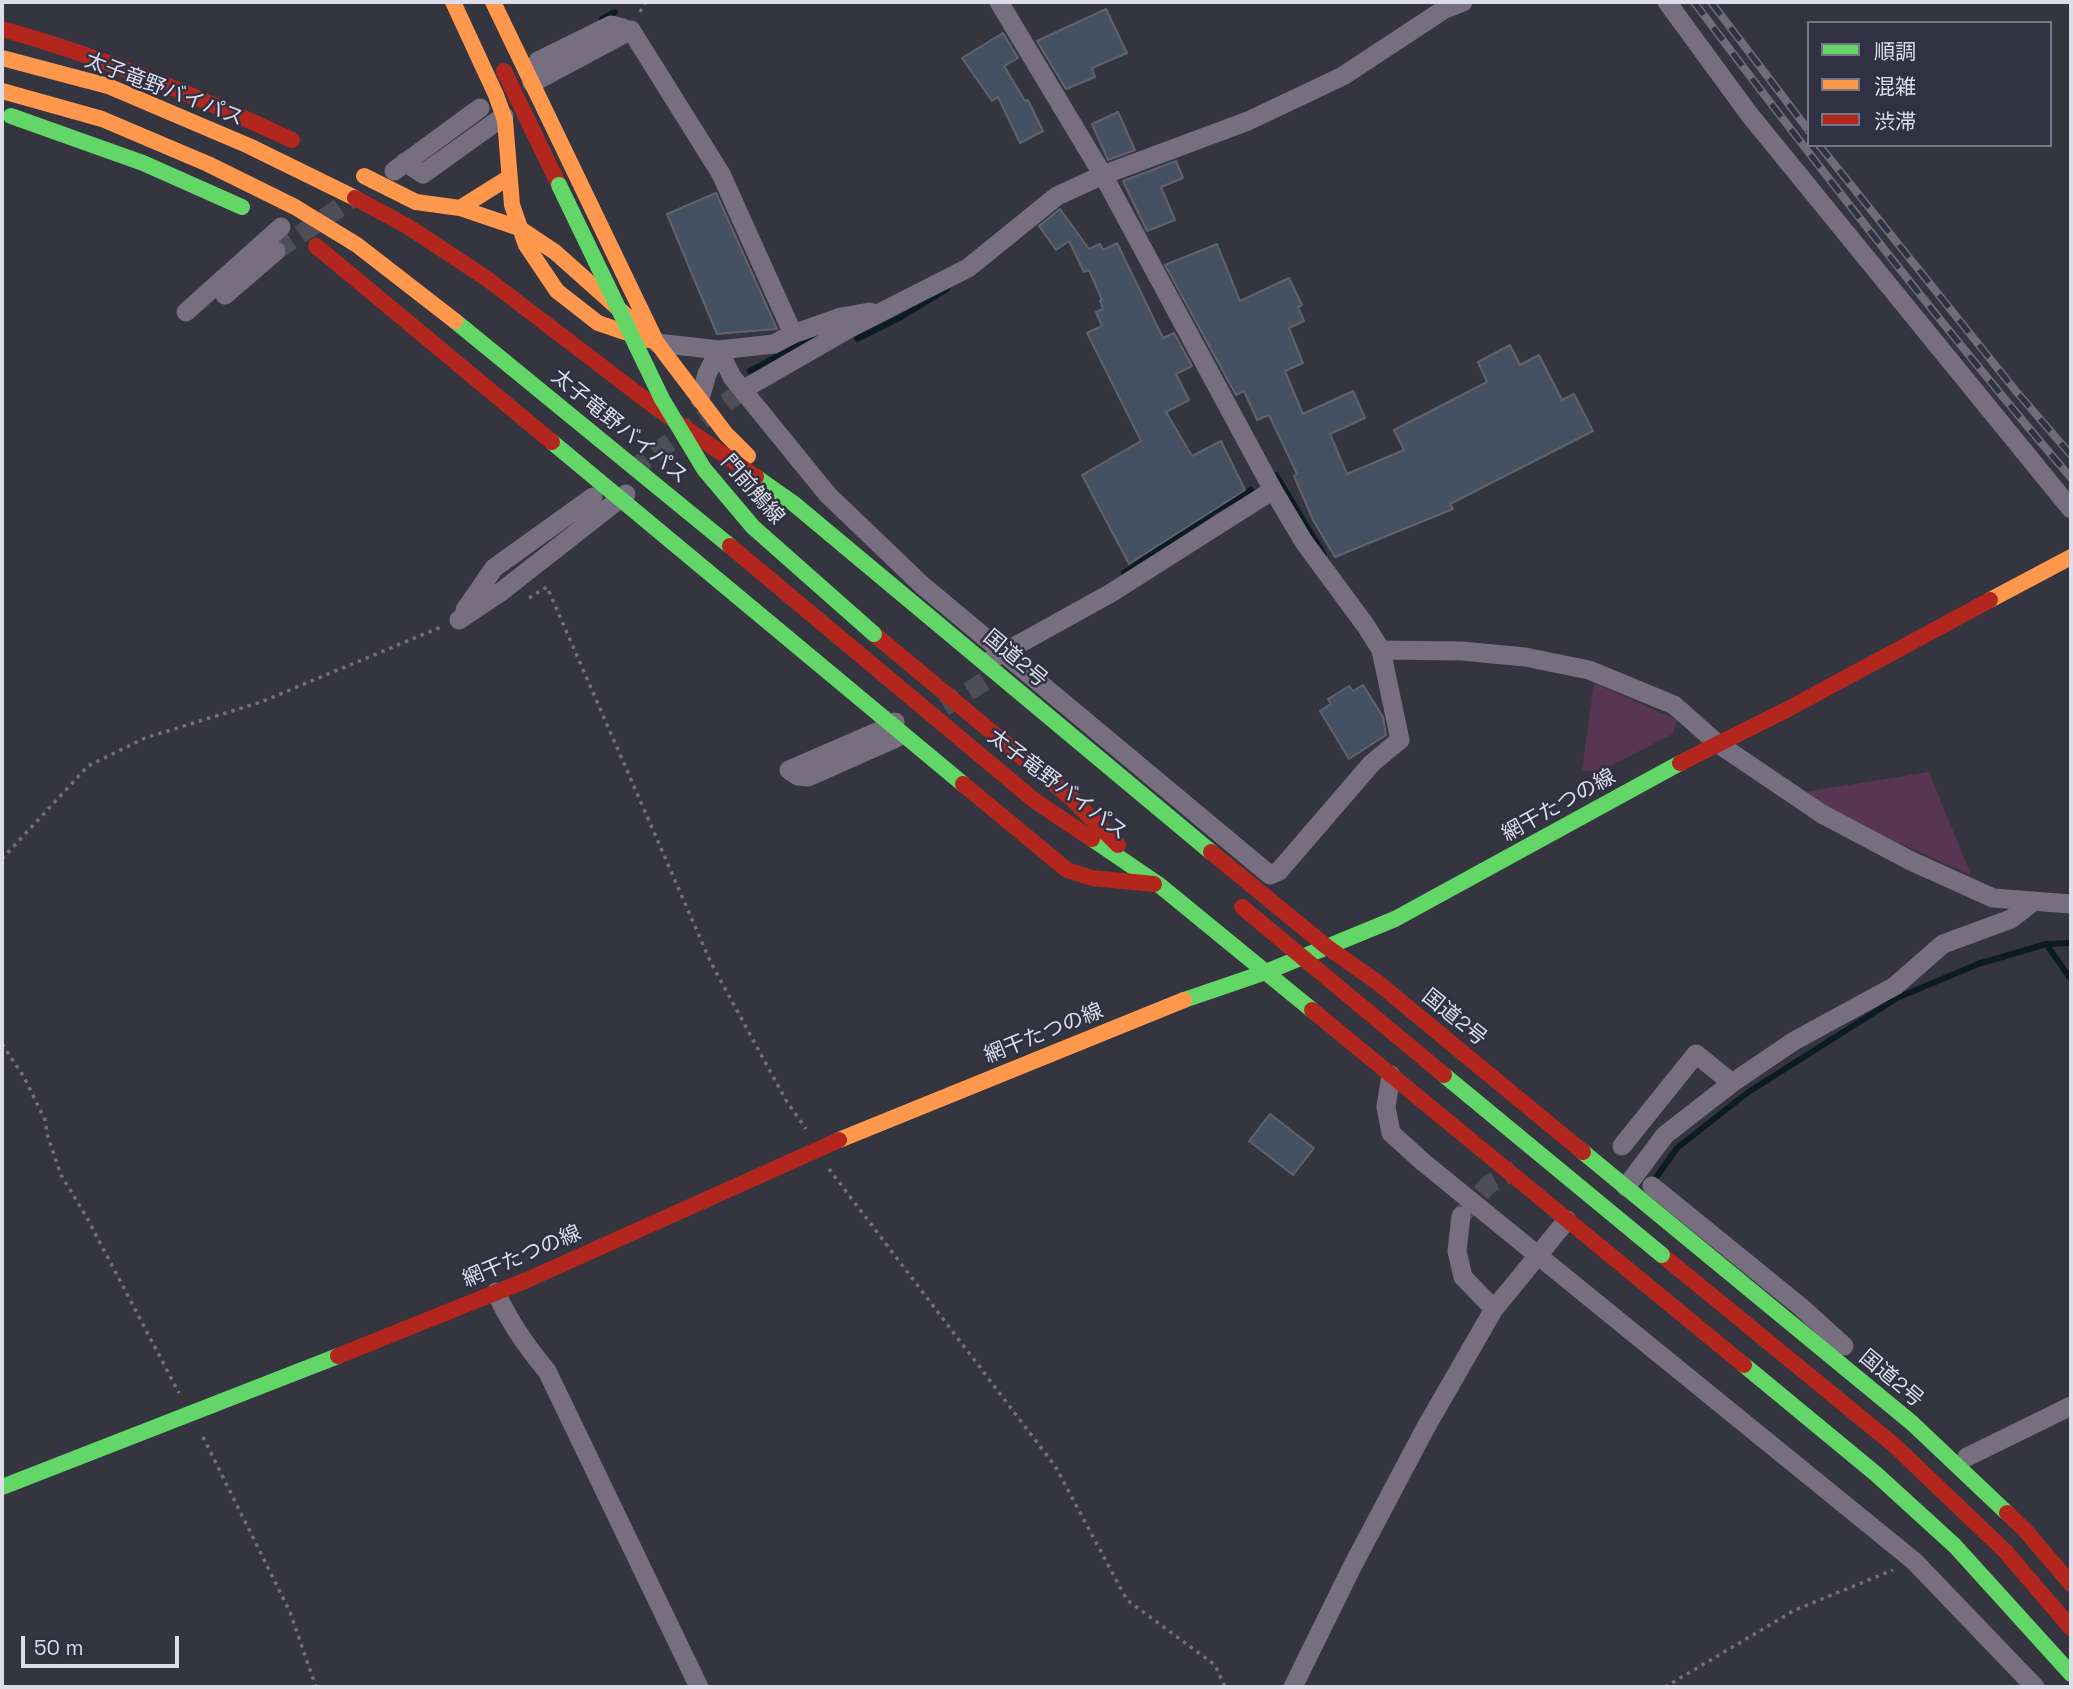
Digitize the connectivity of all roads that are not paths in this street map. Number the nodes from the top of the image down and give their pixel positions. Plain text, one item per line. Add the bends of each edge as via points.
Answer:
1 (453, 2) edge
2 (493, 2) edge
3 (999, 2) edge
4 (1463, 2) edge
5 (1667, 2) edge
6 (2, 29) edge
7 (631, 30) junction
8 (496, 53) dead end
9 (2, 58) edge
10 (538, 61) dead end
11 (532, 83) junction
12 (2, 91) edge
13 (480, 108) dead end
14 (2, 113) edge
15 (504, 117) junction
16 (302, 145) dead end
17 (350, 169) dead end
18 (1103, 175) junction
19 (508, 177) junction
20 (460, 208) junction
21 (519, 228) junction
22 (288, 231) junction
23 (276, 251) tunnel mouth
24 (885, 310) junction
25 (793, 334) junction
26 (477, 338) junction
27 (657, 343) junction
28 (719, 350) junction
29 (751, 385) tunnel mouth
30 (700, 398) junction
31 (655, 407) junction
32 (649, 478) junction
33 (1273, 490) junction
34 (593, 496) dead end
35 (620, 499) junction
36 (758, 499) dead end
37 (793, 503) junction
38 (2071, 509) edge
39 (2071, 557) edge
40 (1111, 593) junction
41 (919, 595) junction
42 (1381, 650) junction
43 (1022, 657) dead end
44 (994, 658) junction
45 (915, 700) junction
46 (894, 732) junction
47 (1717, 743) junction
48 (1164, 787) junction
49 (1151, 802) junction
50 (1157, 884) junction
51 (2034, 901) junction
52 (1237, 902) dead end
53 (2071, 904) edge
54 (1327, 947) junction
55 (1266, 972) junction
56 (1437, 1032) joint
57 (1391, 1075) junction
58 (1732, 1083) junction
59 (1622, 1146) dead end
60 (1631, 1180) junction
61 (1461, 1216) tunnel mouth
62 (1567, 1220) junction
63 (1538, 1254) junction
64 (496, 1292) junction
65 (1494, 1309) junction
66 (2071, 1406) edge
67 (1967, 1457) junction
68 (2, 1487) edge
69 (2071, 1569) edge
70 (2071, 1584) edge
71 (2071, 1629) edge
72 (2071, 1674) edge
73 (699, 1687) edge
74 (1293, 1687) edge
75 (2035, 1687) edge

1 - 15 main road
2 - 11 main road
3 - 18 street
4 - 18 street via 1443,10 1343,76 1248,121
5 - 38 street via 1749,114
6 - 16 main road via 178,87
7 - 10 street via 611,25
7 - 11 street
7 - 25 street via 722,174
8 - 50 main road, 門前鵤線, bridge via 656,388 704,469 753,527 1071,797
9 - 31 main road, 太子竜野バイパス via 108,86 327,183 407,226 486,278
11 - 27 main road
12 - 26 main road, 太子竜野バイパス via 102,119 295,207 357,245
13 - 15 street via 399,167 423,174
14 - 22 main road via 143,163
15 - 19 main road
17 - 20 main road via 416,202
18 - 24 street via 1057,196 968,268
18 - 33 street
19 - 20 main road
19 - 21 main road
20 - 21 main road
21 - 27 main road via 555,252
21 - 27 main road via 557,291 598,323
22 - 23 street via 186,312 204,313
22 - 26 main road
22 - 35 main road
24 - 25 street via 841,317
24 - 29 street
25 - 28 street via 774,344
26 - 32 main road, 太子竜野バイパス
27 - 28 street
27 - 30 main road
28 - 30 street
28 - 41 street via 732,377 828,495
30 - 37 main road via 726,433
31 - 36 main road
31 - 37 main road, 太子竜野バイパス
32 - 35 street
32 - 45 main road, 太子竜野バイパス
33 - 40 street
33 - 42 street
34 - 35 street via 494,568 459,620
35 - 46 main road
37 - 41 main road
39 - 47 main road, 網干たつの線
40 - 43 street via 1105,612
40 - 44 street
41 - 44 street
42 - 47 street via 1525,657 1589,670 1674,705
42 - 48 street via 1400,740 1372,763 1279,871 1270,875
44 - 48 street
44 - 49 main road, 国道2号
45 - 46 street
45 - 50 main road, 太子竜野バイパス via 1035,800
46 - 50 main road via 1067,870 1092,878
47 - 51 street via 1822,814 1911,861 1993,898
47 - 54 main road, 網干たつの線 via 1395,919
48 - 49 main road
49 - 54 main road, 国道2号
50 - 55 main road
51 - 53 street
51 - 58 street via 2011,919 1943,944 1895,986 1794,1041
52 - 71 main road, bridge via 1894,1445 2005,1551
54 - 55 main road, 網干たつの線
54 - 56 main road, 国道2号
55 - 57 main road
55 - 64 main road, 網干たつの線 via 1209,990 819,1147
56 - 60 street via 1473,1041
57 - 62 main road
57 - 63 street via 1386,1107 1391,1133
58 - 59 street via 1696,1054
58 - 60 street via 1665,1135
60 - 67 street via 1801,1307
60 - 70 main road, 国道2号 via 1912,1423 2024,1529
61 - 65 street via 1457,1251 1463,1277
62 - 63 street
62 - 72 main road via 1877,1474 1955,1546
63 - 65 street
63 - 75 street via 1914,1561
64 - 68 main road, 網干たつの線
64 - 73 street via 506,1316 547,1371
65 - 74 street via 1426,1427
66 - 67 street
67 - 69 street

